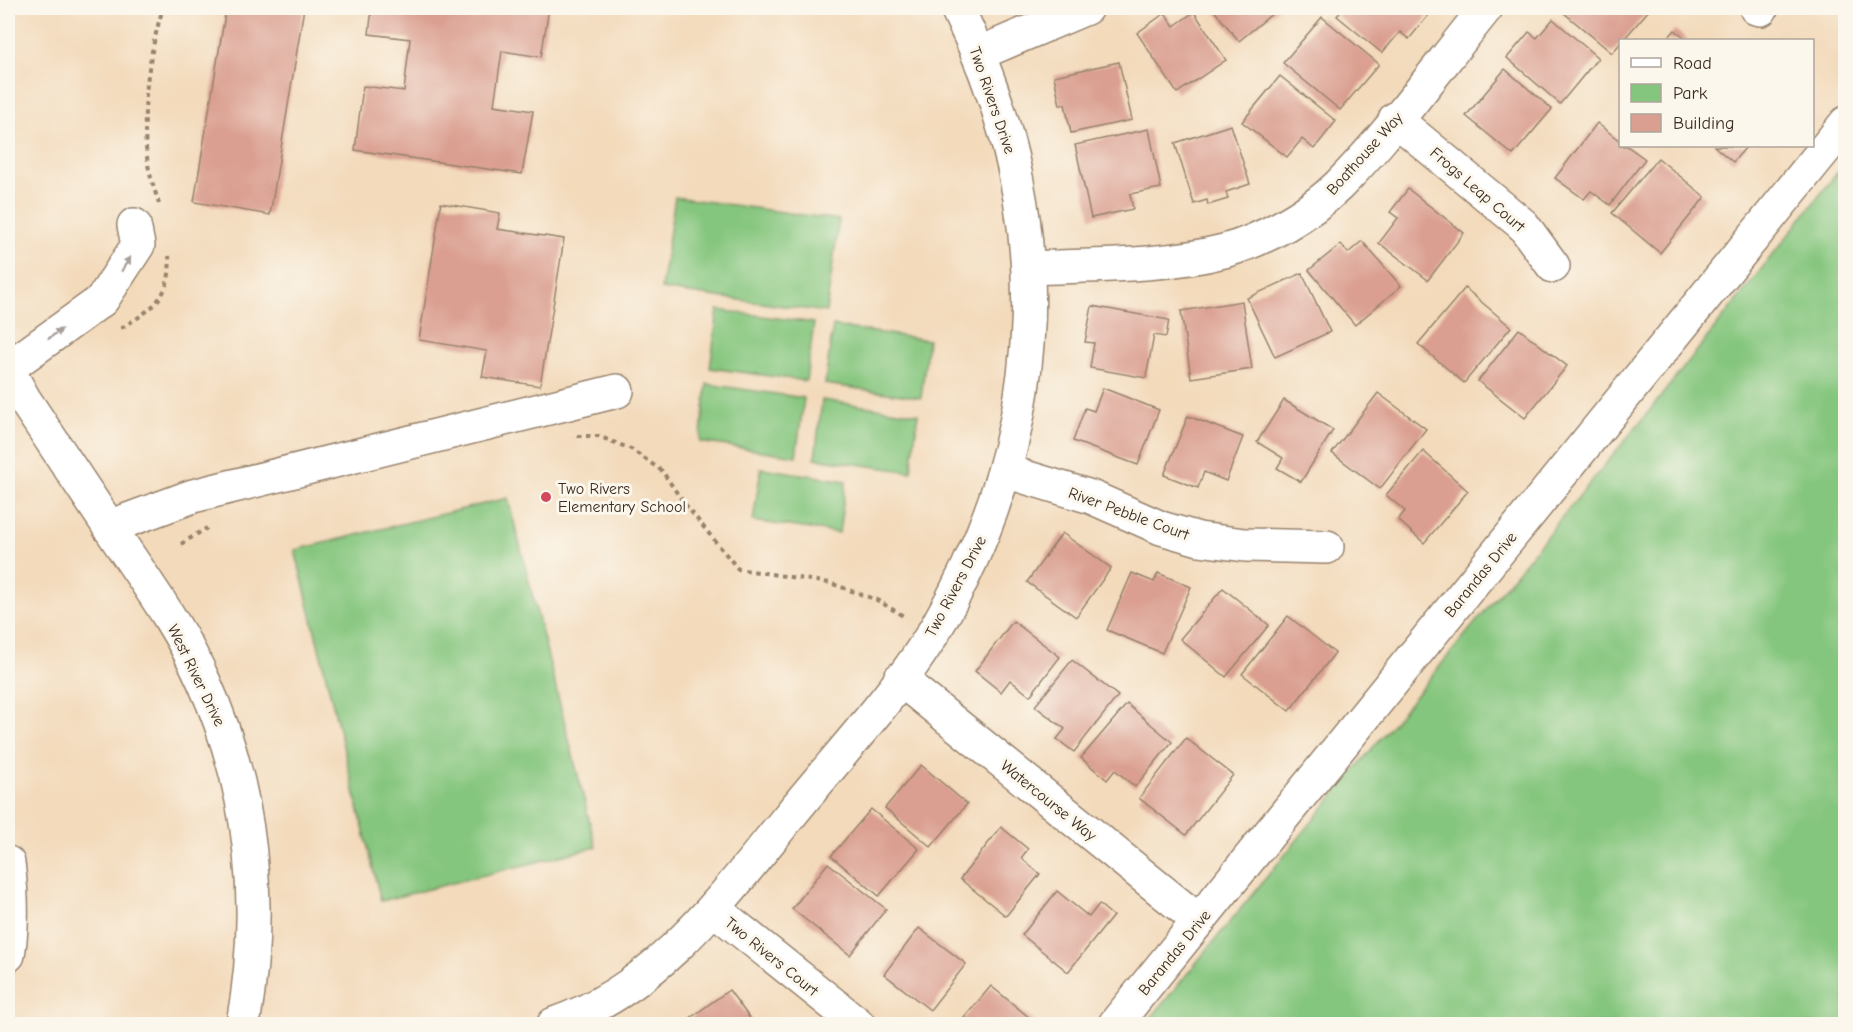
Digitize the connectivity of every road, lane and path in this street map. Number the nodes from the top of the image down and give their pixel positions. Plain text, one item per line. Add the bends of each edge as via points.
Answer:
1 (957, 8) edge
2 (1086, 8) edge
3 (1486, 8) edge
4 (980, 53) junction
5 (1395, 119) junction
6 (1845, 123) edge
7 (134, 225) dead end
8 (1553, 266) dead end
9 (1029, 268) junction
10 (8, 369) edge
11 (617, 391) dead end
12 (570, 436) dead end
13 (1005, 471) junction
14 (214, 526) dead end
15 (109, 527) junction
16 (181, 544) dead end
17 (1327, 547) dead end
18 (911, 620) dead end
19 (900, 679) junction
20 (8, 863) edge
21 (714, 909) junction
22 (1199, 921) junction
23 (8, 955) edge
24 (246, 1024) edge
25 (554, 1024) edge
26 (858, 1024) edge
27 (1115, 1024) edge

1 - 4 street, Two Rivers Drive
2 - 4 street
3 - 5 street, Boathouse Way
4 - 9 street, Two Rivers Drive via 1011,147
5 - 8 street, Frogs Leap Court via 1523,225
5 - 9 street, Boathouse Way via 1337,187 1271,231 1226,250 1176,260
6 - 22 street, Barandas Drive
10 -> 7 street via 102,300 138,245
9 - 13 street, Two Rivers Drive via 1029,331 1022,396
10 - 15 street, West River Drive
11 - 15 street via 193,496
12 - 18 path via 598,436 631,449 662,471 738,569 830,583 877,600
13 - 17 street, River Pebble Court via 1091,497 1161,528 1199,539 1245,546
13 - 19 street, Two Rivers Drive via 971,562 935,630
14 - 16 path
15 - 24 street, West River Drive via 172,621 204,681 226,735 249,829 255,896
19 - 21 street, Two Rivers Drive
19 - 22 street, Watercourse Way
20 - 23 street
21 - 25 street, Two Rivers Drive via 655,967 616,994
21 - 26 street, Two Rivers Court
22 - 27 street, Barandas Drive

